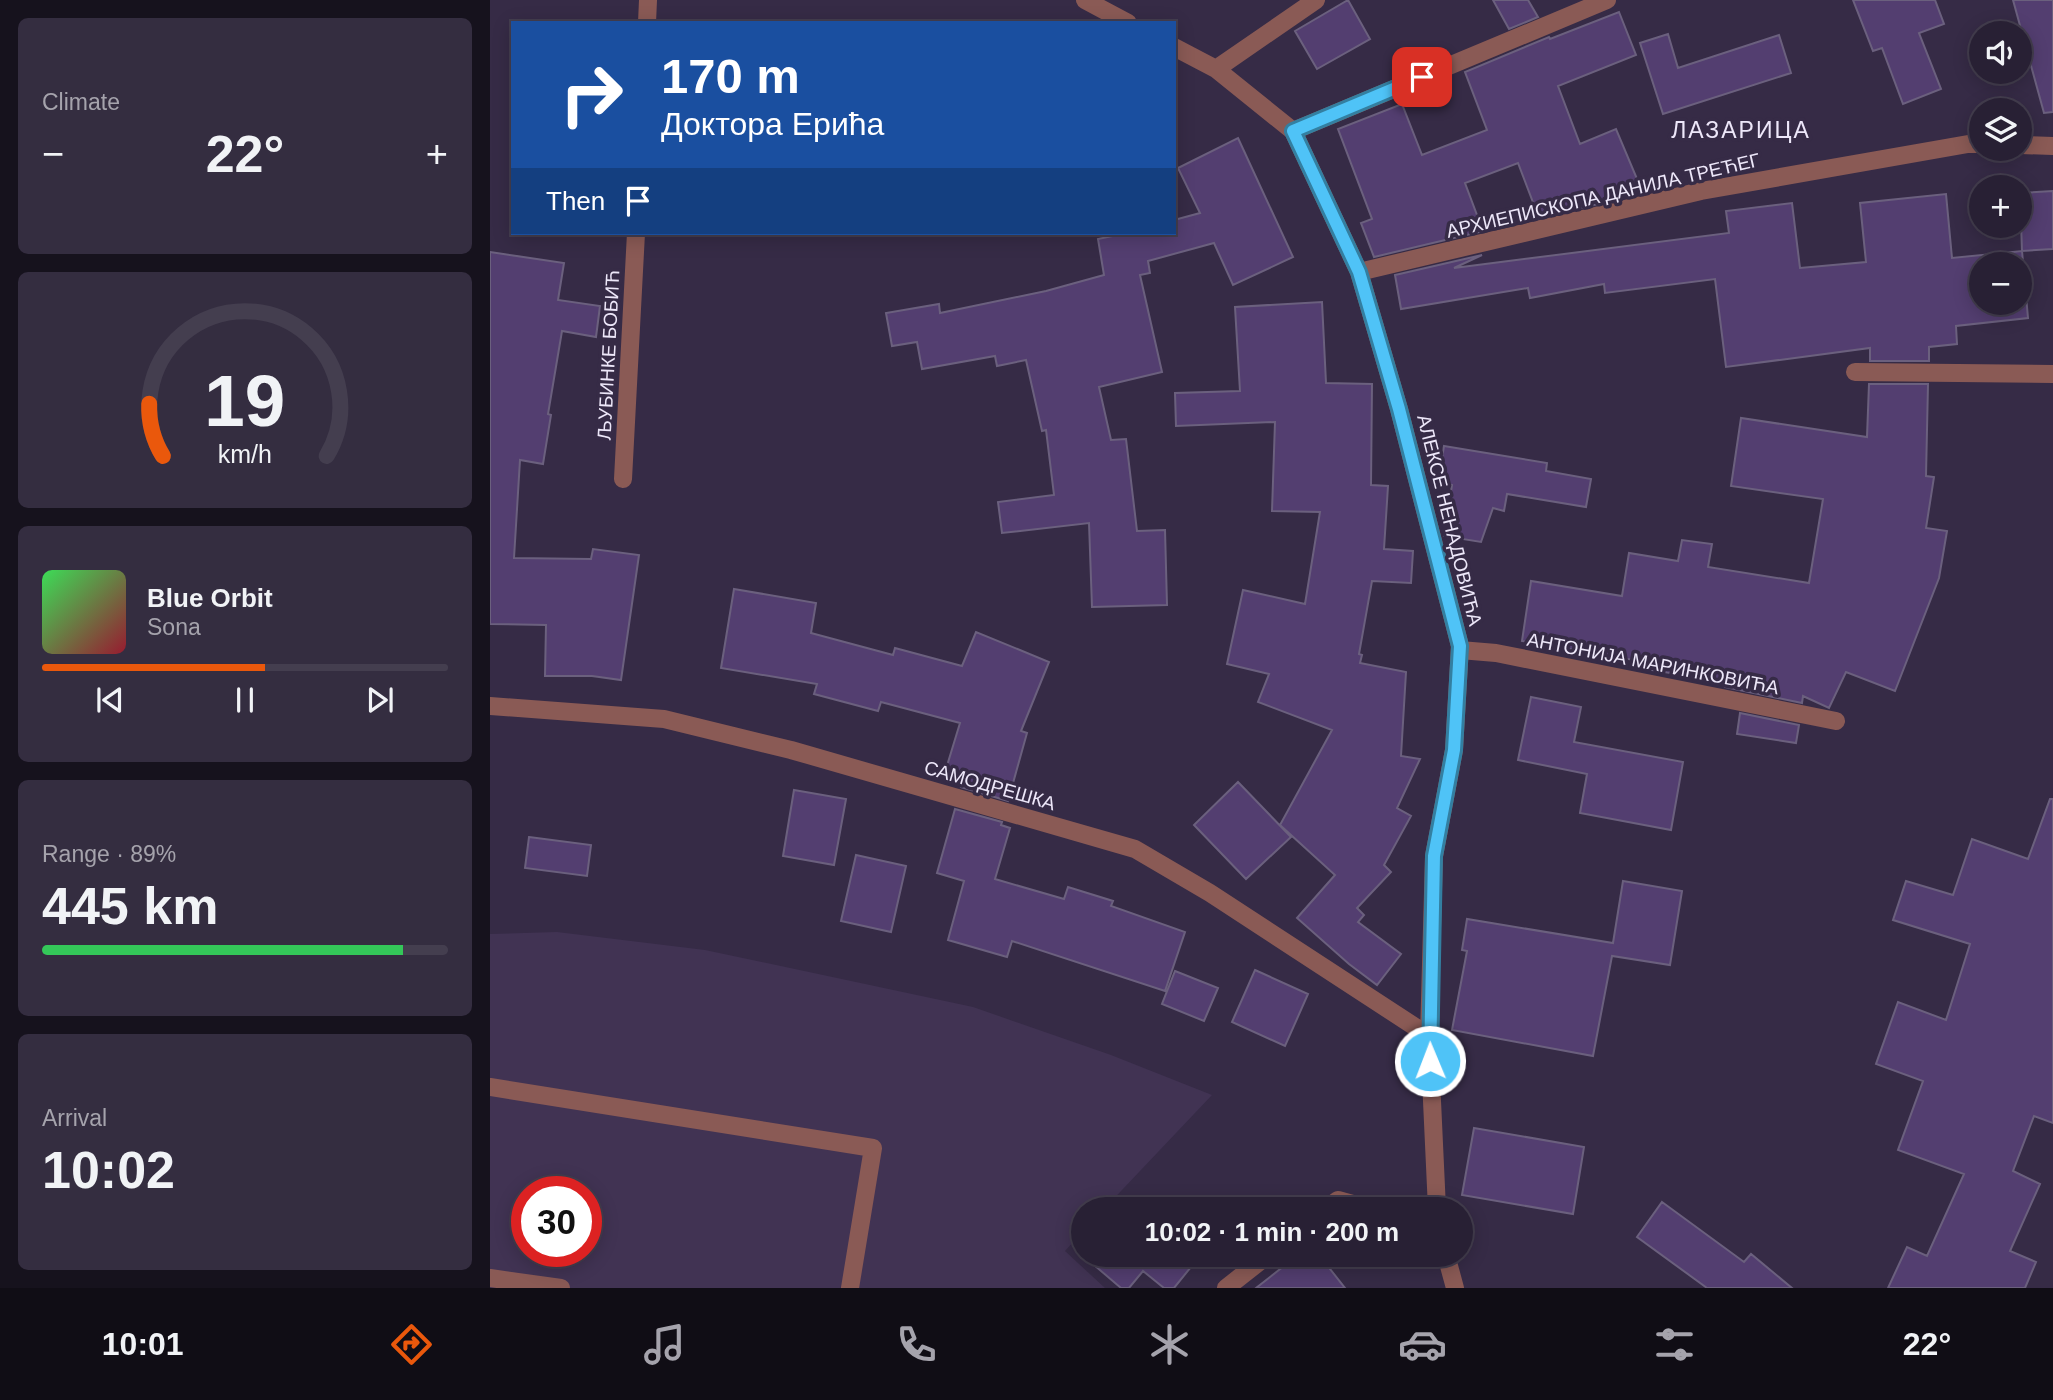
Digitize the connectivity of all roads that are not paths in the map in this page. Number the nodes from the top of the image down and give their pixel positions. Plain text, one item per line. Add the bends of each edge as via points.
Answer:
1 (648, 0) edge
2 (1084, 0) edge
3 (1316, 0) edge
4 (1607, 0) edge
5 (647, 21) edge
6 (1124, 21) edge
7 (1176, 48) edge
8 (1216, 69) junction
9 (1293, 131) junction
10 (1969, 144) edge
11 (2032, 145) edge
12 (2053, 146) edge
13 (636, 235) edge
14 (1359, 272) junction
15 (1854, 372) dead end
16 (2053, 374) edge
17 (623, 479) dead end
18 (1460, 650) junction
19 (490, 706) edge
20 (1836, 721) dead end
21 (1429, 1037) junction
22 (490, 1087) edge
23 (1436, 1197) edge
24 (1253, 1267) edge
25 (1449, 1267) edge
26 (490, 1278) edge
27 (561, 1288) edge
28 (850, 1288) edge
29 (1226, 1288) edge
30 (1455, 1288) edge

1 - 5 street
2 - 6 street
3 - 8 street
4 - 9 street
7 - 8 street, АЛЕКСЕ НЕНАДОВИЋА
8 - 9 street, АЛЕКСЕ НЕНАДОВИЋА
9 - 14 street, АЛЕКСЕ НЕНАДОВИЋА
10 - 14 street, АРХИЕПИСКОПА ДАНИЛА ТРЕЋЕГ via 1701,191
11 - 12 street
13 - 17 street, ЉУБИНКЕ БОБИЋ
14 - 18 street, АЛЕКСЕ НЕНАДОВИЋА
15 - 16 street
18 - 20 street, АНТОНИЈА МАРИНКОВИЋА via 1496,653
18 - 21 street, АЛЕКСЕ НЕНАДОВИЋА via 1454,750 1434,856
19 - 21 street, САМОДРЕШКА via 664,719 792,750 1135,849
21 - 23 street, АЛЕКСЕ НЕНАДОВИЋА
22 - 28 street via 873,1148
24 - 29 street
25 - 30 street
26 - 27 street

